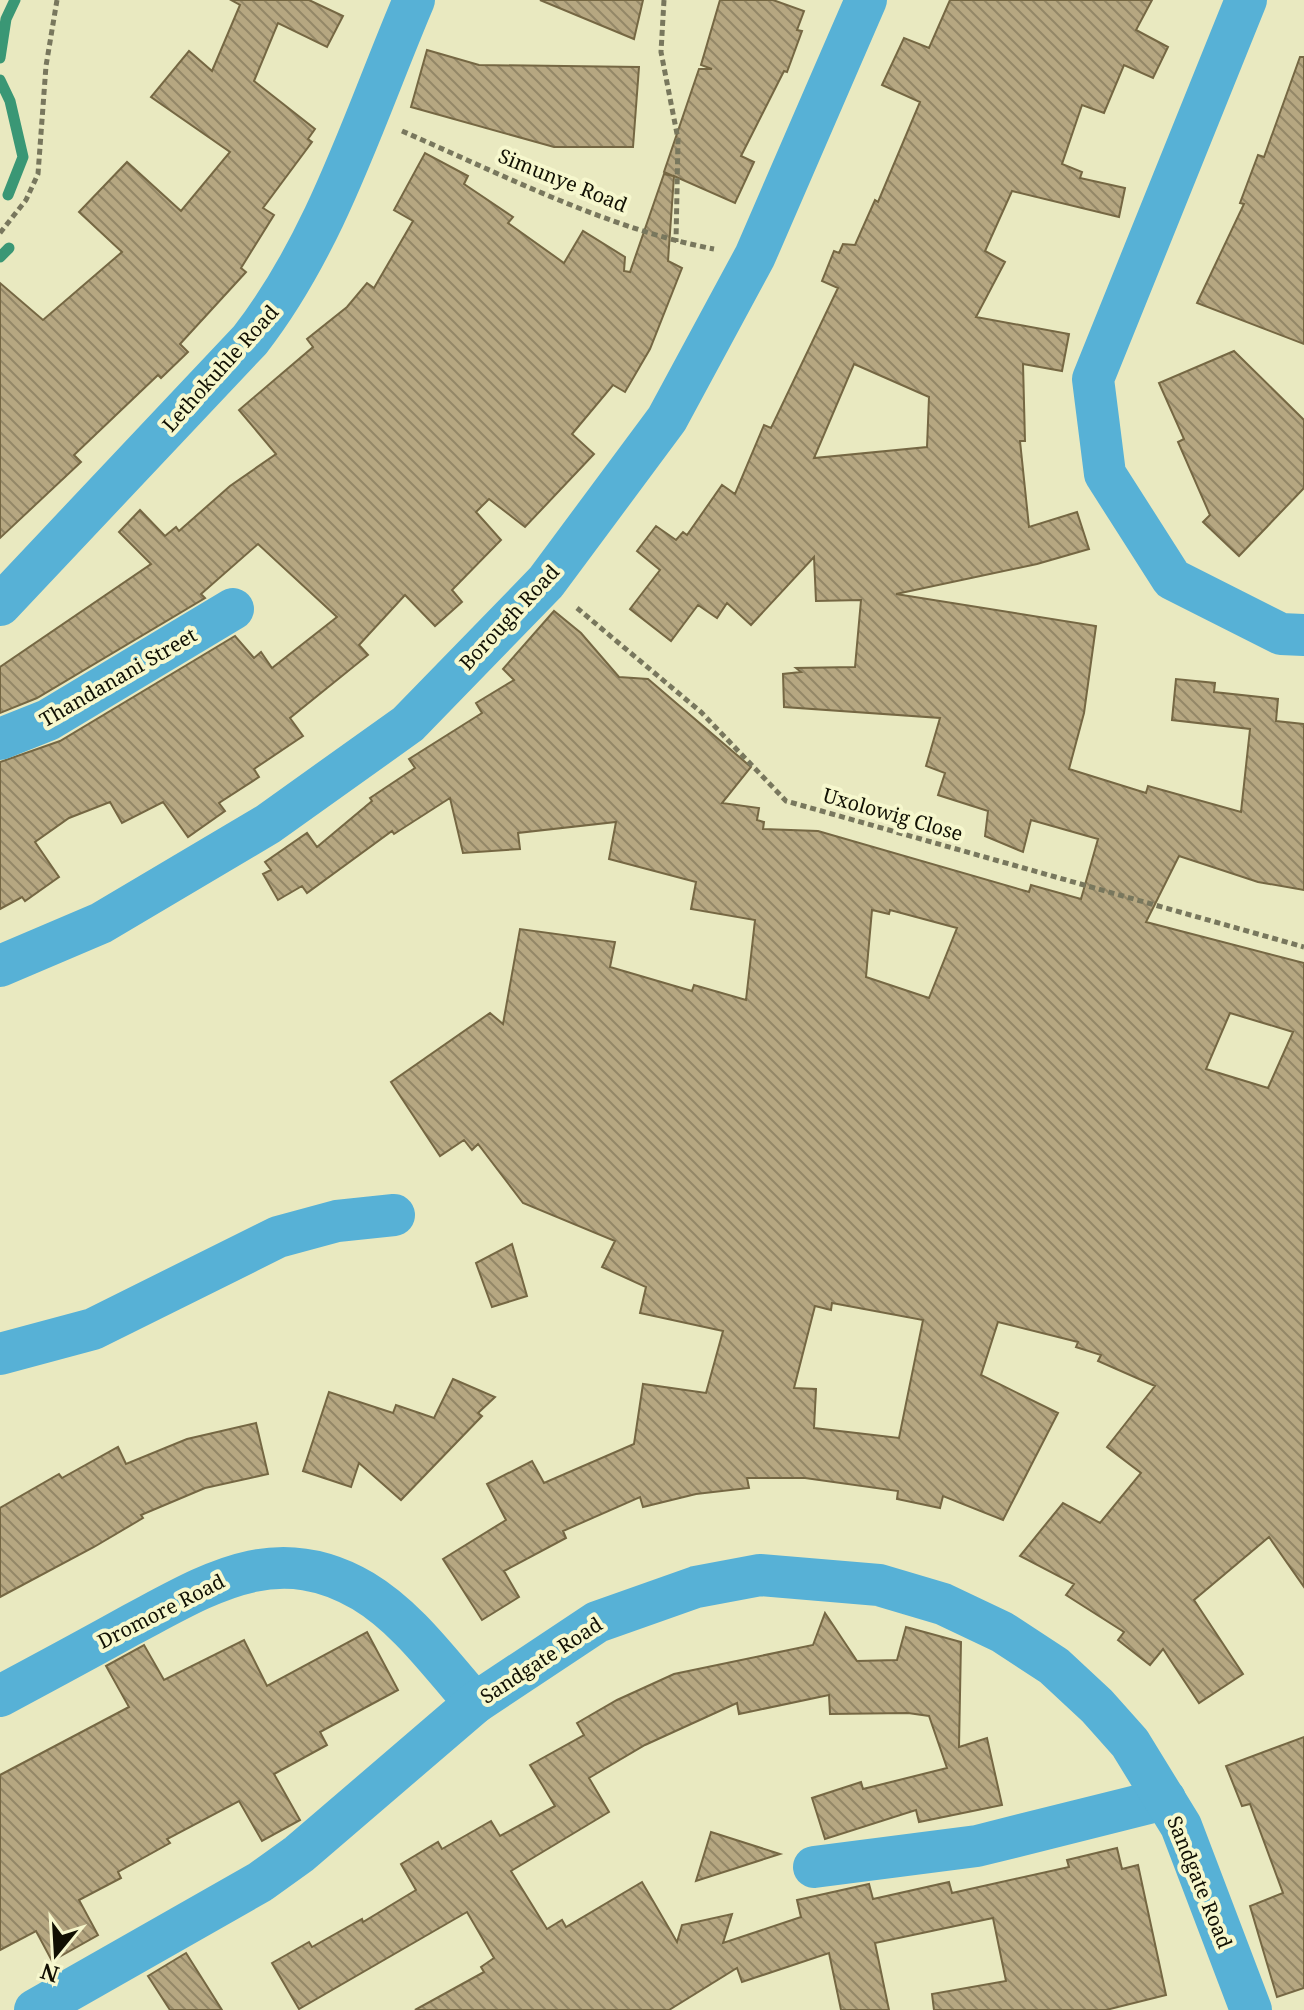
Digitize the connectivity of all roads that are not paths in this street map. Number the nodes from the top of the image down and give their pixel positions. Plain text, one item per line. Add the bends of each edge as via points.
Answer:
1 (414, 0) edge
2 (866, 0) edge
3 (1246, 0) edge
4 (0, 605) edge
5 (233, 609) dead end
6 (1304, 635) edge
7 (0, 739) edge
8 (0, 966) edge
9 (394, 1215) dead end
10 (0, 1354) edge
11 (0, 1696) edge
12 (475, 1703) junction
13 (1165, 1799) junction
14 (814, 1867) dead end
15 (35, 2010) edge
16 (1251, 2010) edge

1 - 4 street, Lethokuhle Road via 309,251 282,299 250,340
2 - 8 street, Borough Road via 755,256 667,419 546,582 408,724 268,824 101,923
3 - 6 street via 1093,379 1105,474 1172,579 1281,634
5 - 7 street, Thandanani Street via 48,720
9 - 10 street via 337,1221 278,1237 93,1329
11 - 12 street, Dromore Road via 220,1578 261,1569 299,1569 342,1581 397,1616
12 - 13 street, Sandgate Road via 597,1622 696,1587 760,1575 879,1585 943,1604 1002,1632 1054,1666 1130,1743
12 - 15 street, Sandgate Road via 260,1882
13 - 14 street via 977,1846
13 - 16 street, Sandgate Road via 1181,1826

